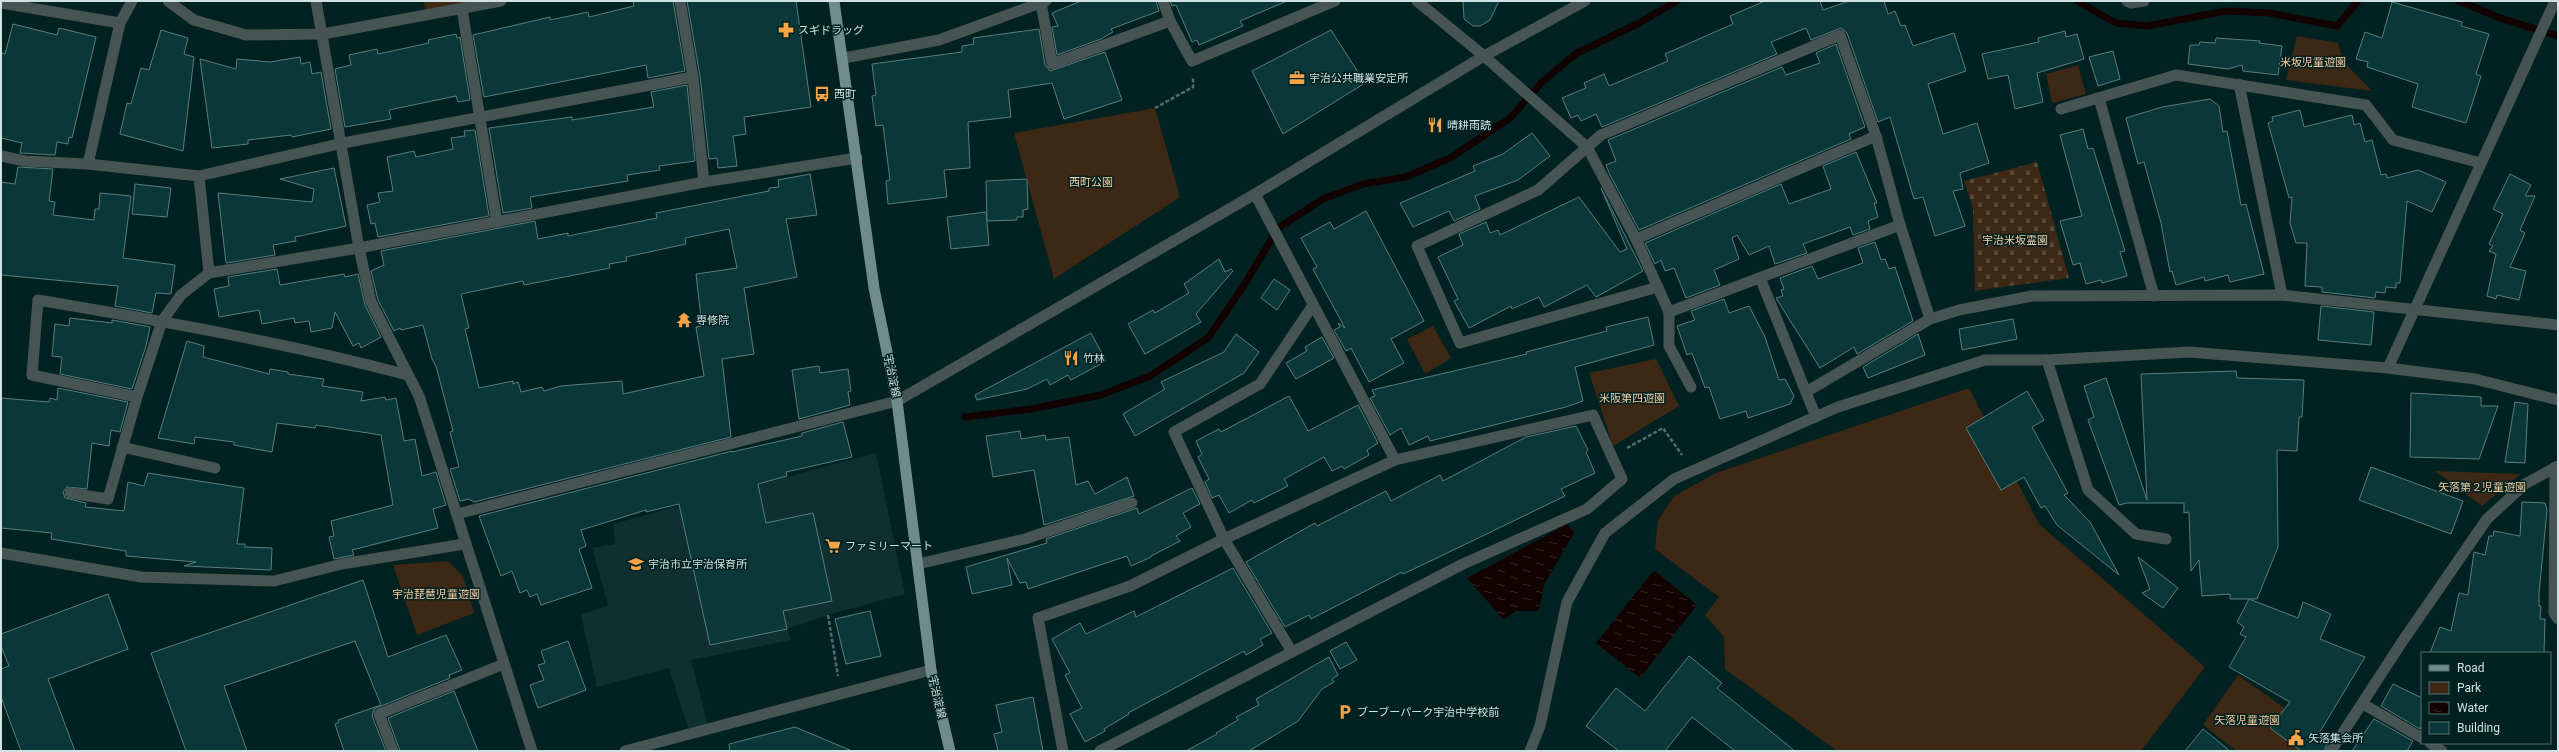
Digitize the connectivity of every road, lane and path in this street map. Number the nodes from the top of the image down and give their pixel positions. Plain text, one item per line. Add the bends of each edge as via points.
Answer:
1 (132, 1) edge
2 (168, 1) edge
3 (316, 1) edge
4 (501, 1) edge
5 (680, 1) edge
6 (834, 1) edge
7 (1163, 1) edge
8 (1335, 1) edge
9 (1417, 1) edge
10 (1585, 1) edge
11 (2127, 1) edge
12 (2144, 1) edge
13 (2555, 1) edge
14 (1043, 2) edge
15 (1, 3) edge
16 (462, 9) junction
17 (1170, 21) junction
18 (120, 23) junction
19 (323, 34) junction
20 (1484, 56) junction
21 (844, 58) junction
22 (1192, 61) junction
23 (694, 77) junction
24 (2239, 84) junction
25 (2099, 98) junction
26 (1155, 108) dead end
27 (2061, 109) dead end
28 (481, 118) junction
29 (1876, 136) junction
30 (342, 143) junction
31 (1587, 147) junction
32 (1, 156) edge
33 (857, 158) junction
34 (2482, 163) junction
35 (88, 164) junction
36 (199, 176) junction
37 (704, 182) junction
38 (1255, 194) junction
39 (497, 222) junction
40 (1900, 225) junction
41 (1636, 239) junction
42 (359, 248) junction
43 (209, 273) junction
44 (1761, 280) junction
45 (1658, 287) junction
46 (2282, 295) junction
47 (2154, 296) junction
48 (1313, 305) junction
49 (2414, 310) junction
50 (1669, 312) junction
51 (1930, 319) junction
52 (162, 321) junction
53 (2558, 325) edge
54 (2047, 360) junction
55 (2388, 368) junction
56 (408, 375) junction
57 (1691, 387) dead end
58 (1806, 392) junction
59 (136, 397) junction
60 (2558, 400) edge
61 (897, 401) junction
62 (1816, 417) junction
63 (122, 447) junction
64 (1612, 456) junction
65 (1684, 459) dead end
66 (1395, 460) junction
67 (2557, 467) edge
68 (215, 468) dead end
69 (70, 493) dead end
70 (1132, 503) dead end
71 (456, 514) junction
72 (1224, 539) junction
73 (2166, 540) dead end
74 (464, 544) junction
75 (1, 553) edge
76 (918, 564) junction
77 (828, 615) dead end
78 (2558, 619) edge
79 (1292, 652) junction
80 (504, 664) junction
81 (931, 670) junction
82 (841, 694) junction
83 (2363, 704) junction
84 (2421, 737) edge
85 (2432, 744) edge
86 (1105, 750) edge
87 (393, 751) edge
88 (532, 751) edge
89 (625, 751) edge
90 (950, 751) edge
91 (1063, 751) edge
92 (1530, 751) edge
93 (2331, 751) edge
94 (2442, 751) edge

1 - 18 street
2 - 19 street via 194,20 246,35
3 - 19 street
4 - 16 street
5 - 23 street
6 - 21 main road, 宇治淀線
7 - 17 street
8 - 22 street
9 - 20 street
10 - 20 street
11 - 12 street
13 - 34 street
14 - 17 street via 1052,64
14 - 21 street via 939,40
15 - 18 street
16 - 19 street
16 - 28 street
17 - 22 street
18 - 35 street
19 - 30 street
20 - 31 street
20 - 38 street
21 - 33 main road, 宇治淀線
22 - 26 path via 1193,86
23 - 28 street
23 - 37 street
24 - 25 street via 2176,75
24 - 34 street via 2366,105 2393,140
24 - 46 street
25 - 27 street
25 - 47 street
28 - 30 street
28 - 39 street
29 - 31 street via 1840,35 1601,135
29 - 40 street
29 - 41 street
30 - 36 street
30 - 42 street
31 - 41 street
31 - 45 street via 1538,190 1417,246 1460,344
32 - 35 street via 25,161
33 - 37 street
33 - 61 main road, 宇治淀線 via 874,288
34 - 49 street
35 - 36 street
36 - 43 street
37 - 39 street
38 - 48 street
38 - 61 street
39 - 42 street
40 - 44 street
40 - 51 street
41 - 45 street
42 - 43 street
42 - 56 street via 371,302
43 - 52 street via 181,295
44 - 50 street
44 - 58 street
45 - 50 street
46 - 47 street
46 - 49 street
47 - 51 street via 2032,296 1959,310
48 - 66 street
48 - 72 street via 1260,384 1174,432
49 - 53 street
49 - 55 street
50 - 57 street via 1669,346
51 - 58 street
52 - 56 street via 347,359
52 - 59 street
52 - 59 street via 38,300 32,375
54 - 55 street via 2189,352
54 - 62 street via 1985,360 1838,407
54 - 73 street via 2088,490 2136,534
55 - 60 street via 2475,379
56 - 71 street via 419,396
58 - 62 street
59 - 63 street
61 - 71 street
61 - 76 main road, 宇治淀線
62 - 92 street via 1674,479 1605,534 1567,602 1540,726
63 - 68 street
63 - 69 street via 108,499
64 - 65 path via 1663,428
64 - 66 street via 1593,415
64 - 79 street via 1622,479 1587,509 1463,564
66 - 72 street
67 - 78 street via 2554,613
67 - 83 street via 2525,484 2487,519 2402,642
70 - 76 street via 1025,539
71 - 74 street
72 - 79 street
72 - 91 street via 1130,586 1038,618
74 - 75 street via 342,564 274,581 141,576
74 - 80 street
76 - 81 main road, 宇治淀線
77 - 82 path
79 - 86 street
80 - 87 street via 380,714
80 - 88 street
81 - 82 street
81 - 90 main road, 宇治淀線
82 - 89 street
83 - 84 street
83 - 93 street
85 - 94 street

